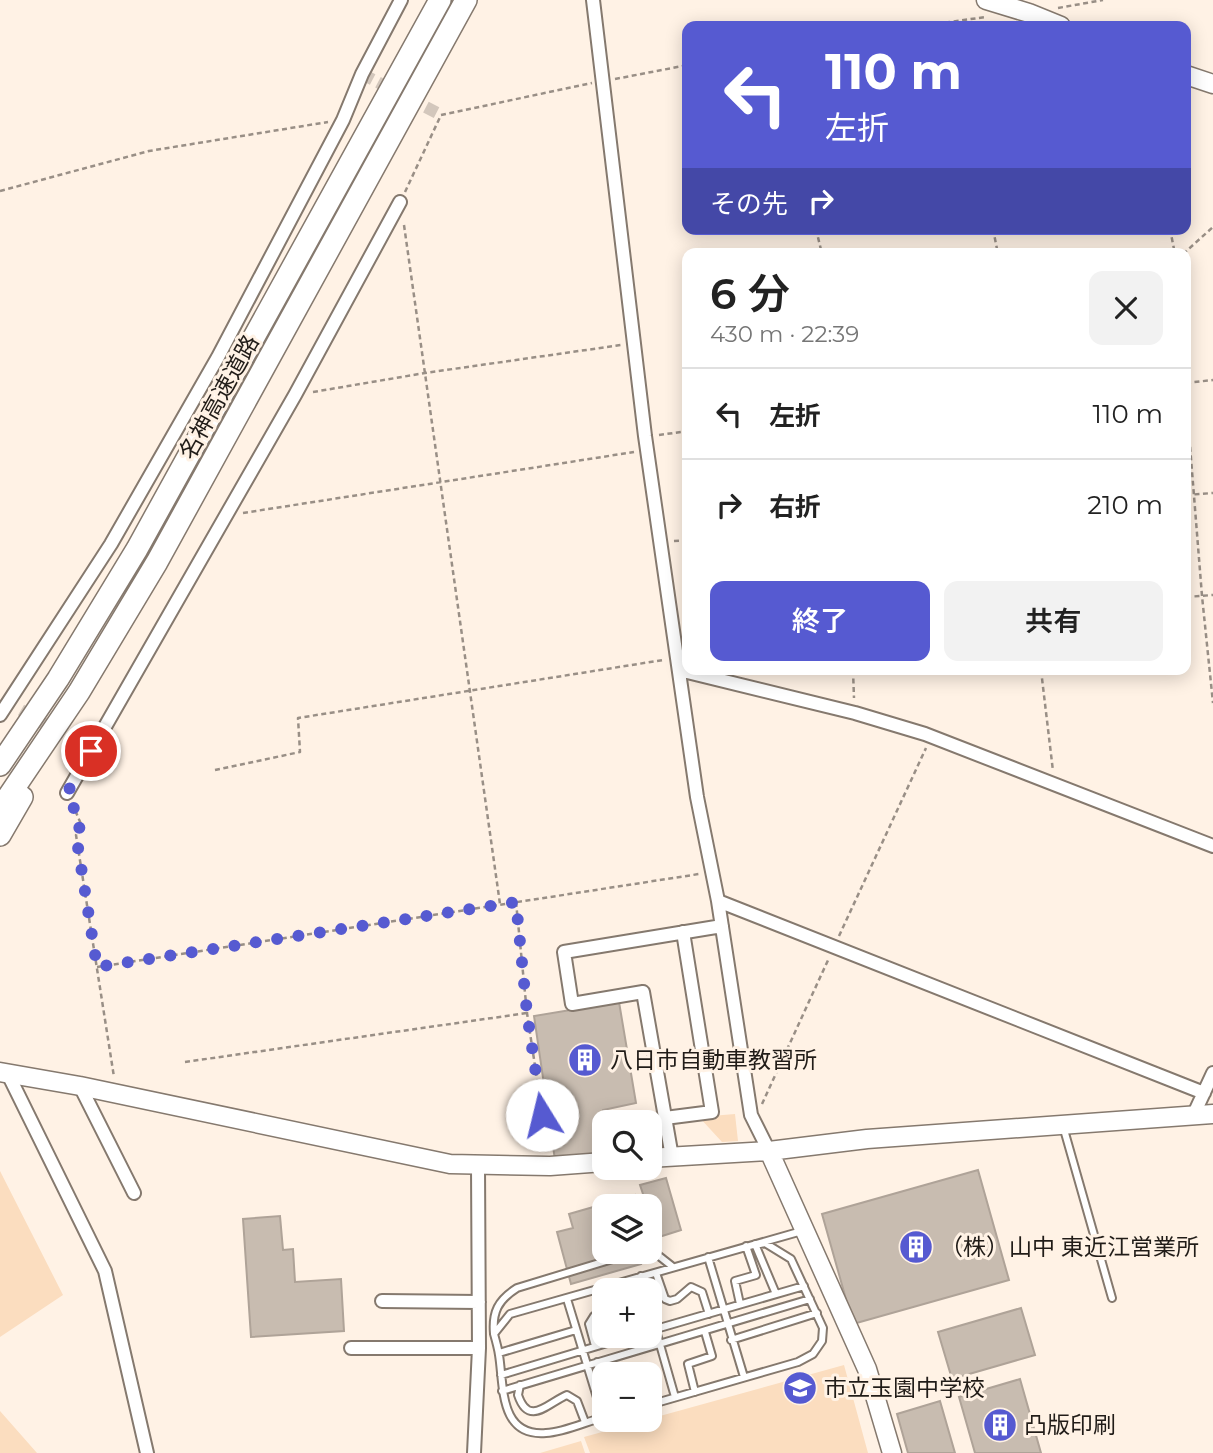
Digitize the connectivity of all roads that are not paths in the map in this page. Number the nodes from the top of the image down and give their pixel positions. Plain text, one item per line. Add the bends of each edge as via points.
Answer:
1 (401, 0) edge
2 (440, 0) edge
3 (466, 0) edge
4 (593, 0) edge
5 (986, 0) edge
6 (1049, 21) edge
7 (1191, 77) edge
8 (1213, 85) edge
9 (400, 202) road end
10 (158, 562) junction
11 (678, 664) junction
12 (682, 665) edge
13 (718, 675) edge
14 (8, 702) junction
15 (21, 710) tunnel mouth
16 (0, 715) edge
17 (78, 744) tunnel mouth
18 (91, 751) junction
19 (0, 765) edge
20 (67, 793) road end
21 (0, 809) edge
22 (0, 835) edge
23 (1213, 846) edge
24 (718, 901) junction
25 (722, 926) junction
26 (683, 932) junction
27 (4, 1073) edge
28 (1213, 1073) edge
29 (80, 1086) junction
30 (1204, 1093) junction
31 (1213, 1114) edge
32 (1193, 1116) junction
33 (665, 1118) junction
34 (1062, 1125) junction
35 (769, 1151) junction
36 (662, 1157) edge
37 (672, 1157) junction
38 (592, 1163) edge
39 (478, 1166) junction
40 (134, 1193) dead end
41 (804, 1230) junction
42 (755, 1244) junction
43 (747, 1246) junction
44 (662, 1258) edge
45 (708, 1258) junction
46 (596, 1264) edge
47 (673, 1267) junction
48 (656, 1273) junction
49 (641, 1276) joint
50 (634, 1278) edge
51 (804, 1286) junction
52 (592, 1291) edge
53 (775, 1294) junction
54 (1112, 1298) dead end
55 (566, 1299) junction
56 (810, 1299) junction
57 (382, 1301) dead end
58 (479, 1301) junction
59 (740, 1304) junction
60 (722, 1309) junction
61 (817, 1313) junction
62 (709, 1314) junction
63 (727, 1325) junction
64 (662, 1327) edge
65 (576, 1330) junction
66 (705, 1332) junction
67 (494, 1334) junction
68 (731, 1340) junction
69 (662, 1343) edge
70 (592, 1347) edge
71 (351, 1348) dead end
72 (479, 1348) junction
73 (646, 1348) edge
74 (661, 1348) edge
75 (582, 1350) junction
76 (499, 1353) junction
77 (597, 1362) edge
78 (592, 1363) edge
79 (587, 1364) junction
80 (501, 1375) junction
81 (744, 1377) junction
82 (592, 1381) edge
83 (520, 1385) junction
84 (502, 1391) junction
85 (695, 1392) junction
86 (675, 1397) junction
87 (662, 1400) edge
88 (592, 1420) edge
89 (585, 1422) junction
90 (147, 1453) edge
91 (474, 1453) edge
92 (892, 1453) edge

1 - 14 street via 218,358 111,544
2 - 19 highway, 名神高速道路 via 137,549
3 - 10 highway, 名神高速道路
4 - 11 street via 645,436
5 - 6 street
7 - 8 street
9 - 18 street
10 - 21 highway, 名神高速道路 via 79,692
10 - 22 highway
11 - 12 street
11 - 24 street
13 - 23 street via 931,737
14 - 15 street
14 - 16 street
17 - 18 street
18 - 20 street
24 - 25 street
24 - 30 street
25 - 26 street
25 - 35 street via 751,1115
26 - 33 street via 712,1112
26 - 33 street via 564,951 572,1004 643,992
27 - 29 street
27 - 90 street via 105,1271
28 - 30 street
29 - 39 street via 450,1164
29 - 40 street
30 - 32 street
31 - 32 street
32 - 34 street
33 - 37 street
34 - 35 street
34 - 54 lane
35 - 37 street
35 - 41 street
36 - 37 street
38 - 39 street
39 - 58 street
41 - 42 lane
41 - 92 street via 867,1369
42 - 43 lane
42 - 51 lane via 765,1243 791,1258
42 - 53 lane
43 - 45 lane
43 - 59 lane via 757,1275 735,1282
44 - 47 lane
45 - 47 lane
45 - 60 lane
46 - 67 lane via 517,1288 505,1296 496,1307
47 - 48 lane
48 - 49 lane
48 - 62 lane via 665,1299 677,1300 691,1287 702,1292
49 - 50 lane
51 - 53 lane
51 - 56 lane
52 - 55 lane
53 - 59 lane
55 - 65 lane
55 - 67 lane via 510,1314
56 - 61 lane
56 - 63 lane
57 - 58 street
58 - 72 street
59 - 60 lane
60 - 62 lane
60 - 63 lane
61 - 68 lane
61 - 81 lane via 822,1341 813,1354
62 - 64 lane
63 - 66 lane
63 - 68 lane
65 - 75 lane
65 - 76 lane
66 - 69 lane
66 - 85 lane via 712,1356 688,1364
67 - 76 lane
68 - 81 lane
70 - 75 lane
71 - 72 street
72 - 91 street
73 - 77 lane
74 - 86 lane
75 - 79 lane
75 - 80 lane
76 - 80 lane
78 - 79 lane
79 - 82 lane
79 - 83 lane
80 - 84 lane
81 - 85 lane
83 - 84 lane
83 - 89 lane via 518,1395 533,1412 567,1395 577,1401
84 - 89 lane via 510,1415 530,1433
85 - 86 lane
86 - 87 lane
88 - 89 lane

